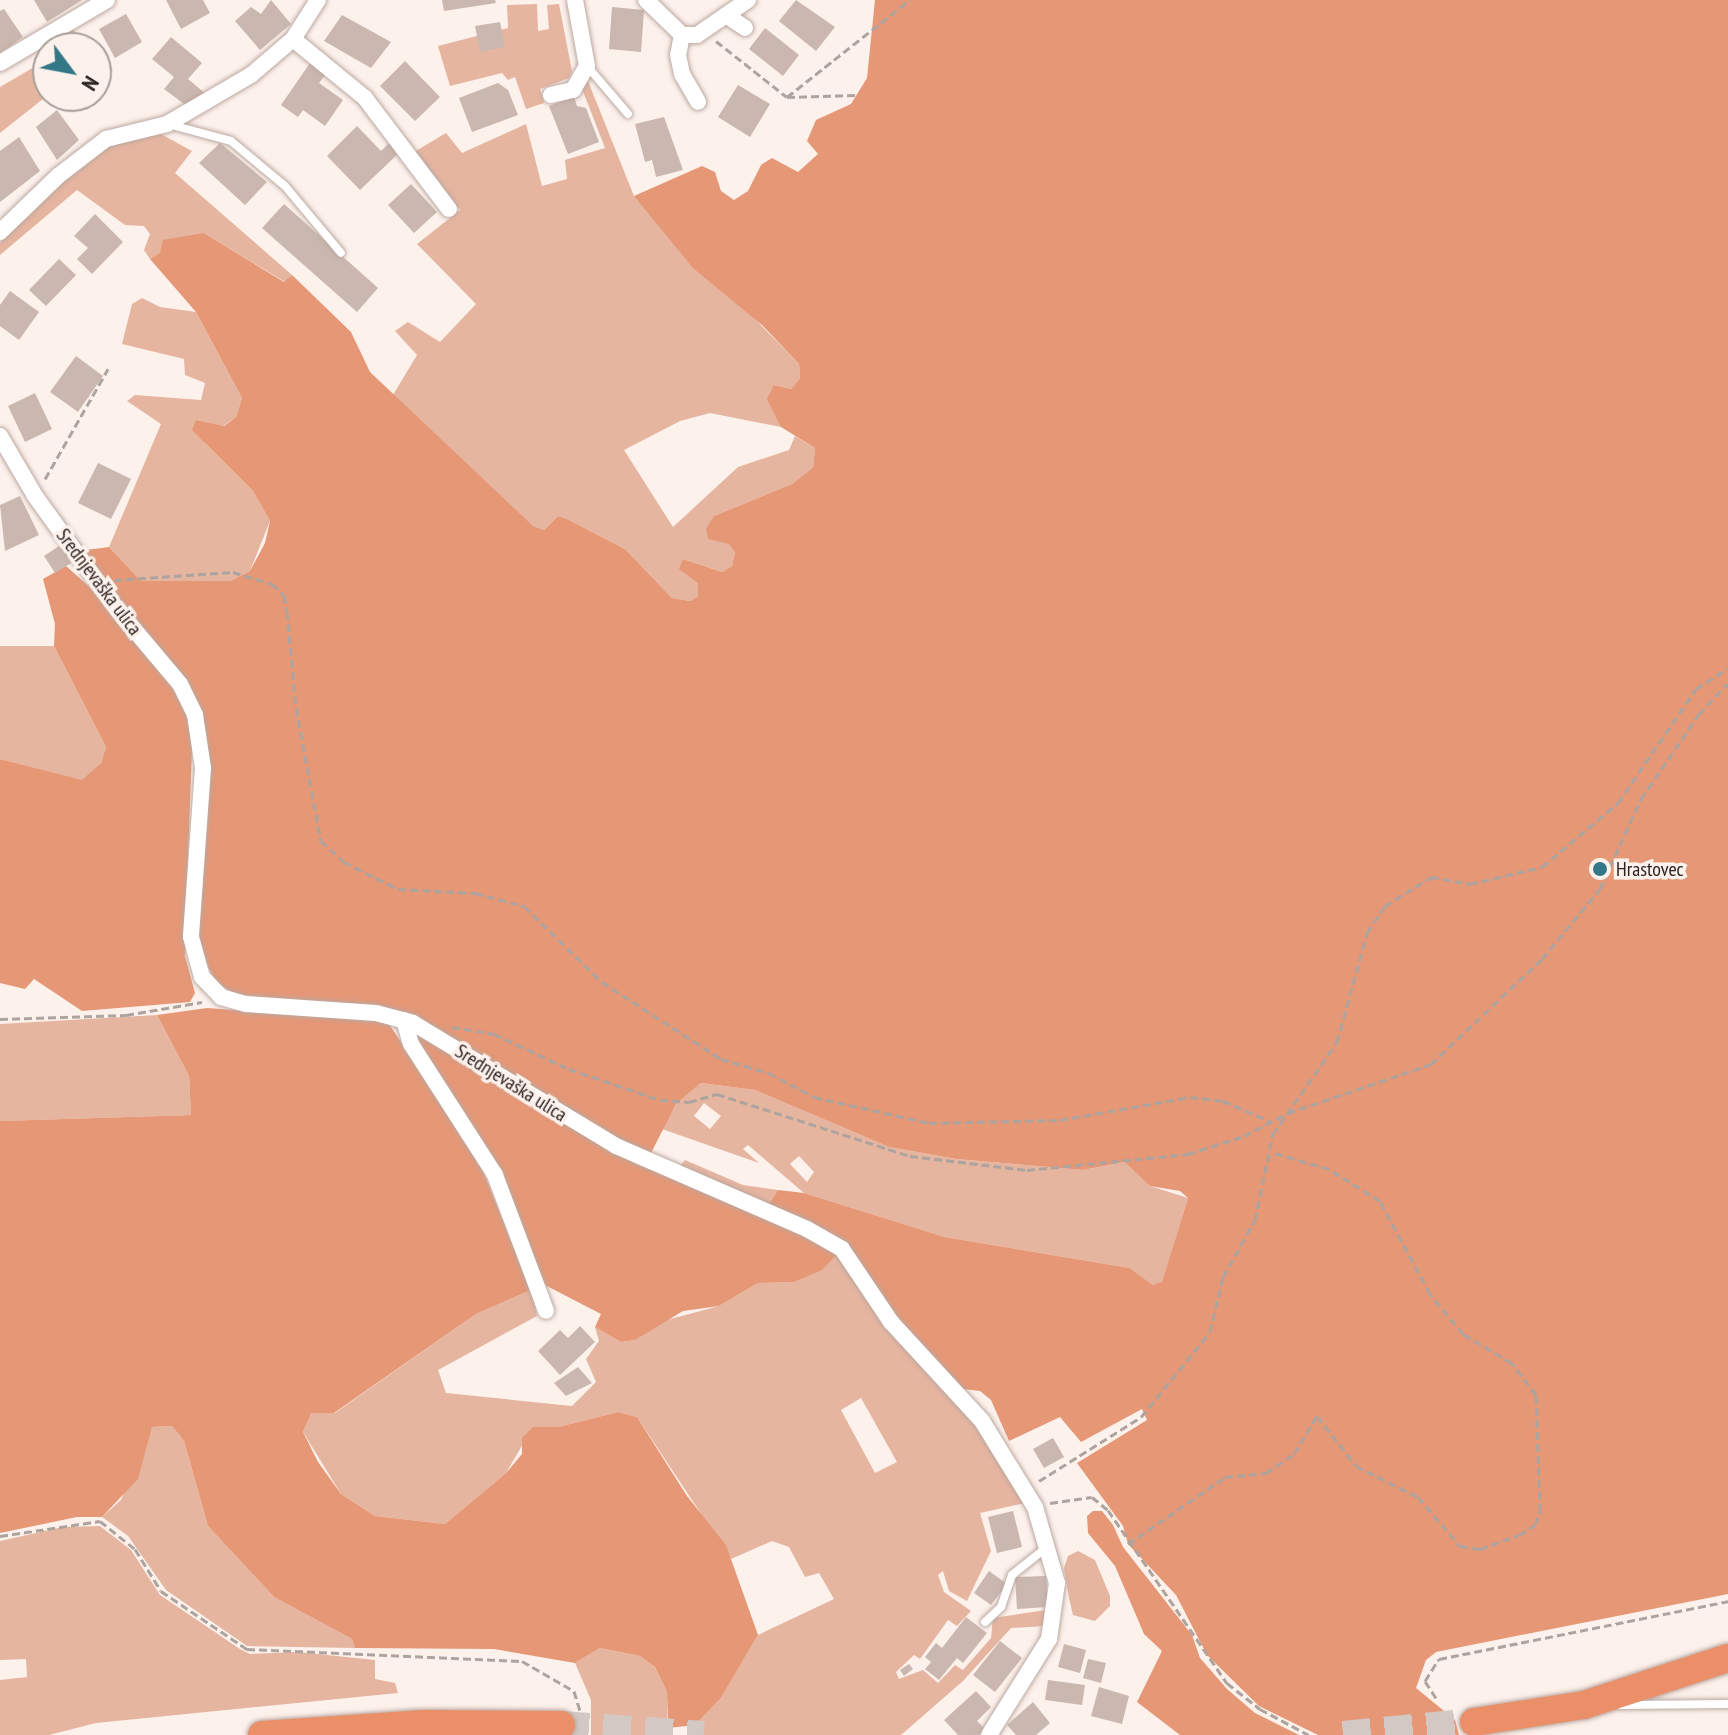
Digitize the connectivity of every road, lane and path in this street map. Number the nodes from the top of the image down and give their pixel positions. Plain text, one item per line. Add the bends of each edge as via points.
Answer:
1 (107, 0) edge
2 (575, 0) edge
3 (646, 0) edge
4 (748, 0) edge
5 (910, 0) edge
6 (314, 2) edge
7 (726, 15) junction
8 (745, 28) dead end
9 (690, 35) junction
10 (293, 39) junction
11 (0, 63) edge
12 (587, 66) junction
13 (551, 95) dead end
14 (856, 95) dead end
15 (787, 97) junction
16 (698, 102) dead end
17 (628, 114) dead end
18 (167, 124) junction
19 (449, 209) dead end
20 (0, 232) edge
21 (341, 253) dead end
22 (108, 369) dead end
23 (0, 436) edge
24 (35, 496) junction
25 (100, 585) junction
26 (1728, 668) edge
27 (1728, 683) edge
28 (221, 997) junction
29 (0, 1019) edge
30 (404, 1020) junction
31 (422, 1028) junction
32 (1288, 1113) junction
33 (1270, 1121) junction
34 (1271, 1152) junction
35 (546, 1311) dead end
36 (1026, 1489) junction
37 (1035, 1507) junction
38 (0, 1536) edge
39 (1128, 1544) junction
40 (1050, 1545) junction
41 (1728, 1601) edge
42 (985, 1622) dead end
43 (1728, 1658) edge
44 (1436, 1698) dead end
45 (1728, 1704) edge
46 (1584, 1705) junction
47 (1474, 1722) tunnel mouth
48 (570, 1724) joint
49 (262, 1735) edge
50 (989, 1735) edge
51 (1309, 1735) edge

1 - 11 street
2 - 12 street
3 - 9 street
4 - 7 street
5 - 15 path
6 - 10 street
7 - 8 street
7 - 9 street
9 - 15 path via 718,42
9 - 16 street via 678,55
10 - 18 street via 251,75
10 - 19 street via 365,98
12 - 13 street via 573,90
12 - 17 lane
14 - 15 path
18 - 20 street via 106,139
18 - 21 lane via 231,141 285,186
22 - 24 path
23 - 24 street, Srednjevaška ulica
24 - 25 street, Srednjevaška ulica
25 - 28 street, Srednjevaška ulica via 180,684 195,715 203,768 191,937 202,977
25 - 33 path via 125,576 233,572 272,584 284,595 296,708 321,841 344,862 398,889 475,893 524,906 602,982 721,1059 769,1073 814,1097 929,1123 1060,1120 1190,1097 1223,1101
26 - 32 path via 1696,689 1618,803 1554,858 1506,879 1470,884 1431,877 1385,906 1367,933 1337,1042
27 - 32 path via 1699,714 1641,799 1600,889 1542,959 1431,1064
28 - 29 path via 126,1015
28 - 30 street, Srednjevaška ulica
30 - 31 street, Srednjevaška ulica
30 - 35 street via 411,1044 495,1175
31 - 33 path via 464,1027 494,1034 569,1069 660,1100 689,1102 702,1094 717,1094 880,1148 980,1167 1027,1170 1188,1154 1244,1136
31 - 36 street, Srednjevaška ulica via 616,1146 842,1249 891,1322 982,1421
32 - 33 path
32 - 34 path via 1273,1134
34 - 36 path via 1255,1220 1223,1277 1210,1332 1141,1417
34 - 39 path via 1329,1169 1380,1201 1430,1294 1463,1334 1512,1363 1536,1395 1540,1511 1535,1525 1480,1549 1460,1546 1418,1497 1356,1466 1317,1416 1294,1454 1266,1473 1225,1477
36 - 37 street, Srednjevaška ulica
37 - 39 path via 1092,1497 1108,1510
37 - 40 street, Srednjevaška ulica
38 - 48 path via 100,1521 135,1549 161,1591 247,1649 522,1661 574,1691 582,1710
39 - 51 path via 1227,1683 1260,1709
40 - 42 lane via 1012,1575 1001,1607
40 - 50 street, Srednjevaška ulica via 1057,1583 1049,1639
41 - 44 path via 1439,1659 1425,1681
43 - 46 highway
45 - 46 lane
46 - 47 highway
48 - 49 highway via 424,1724

